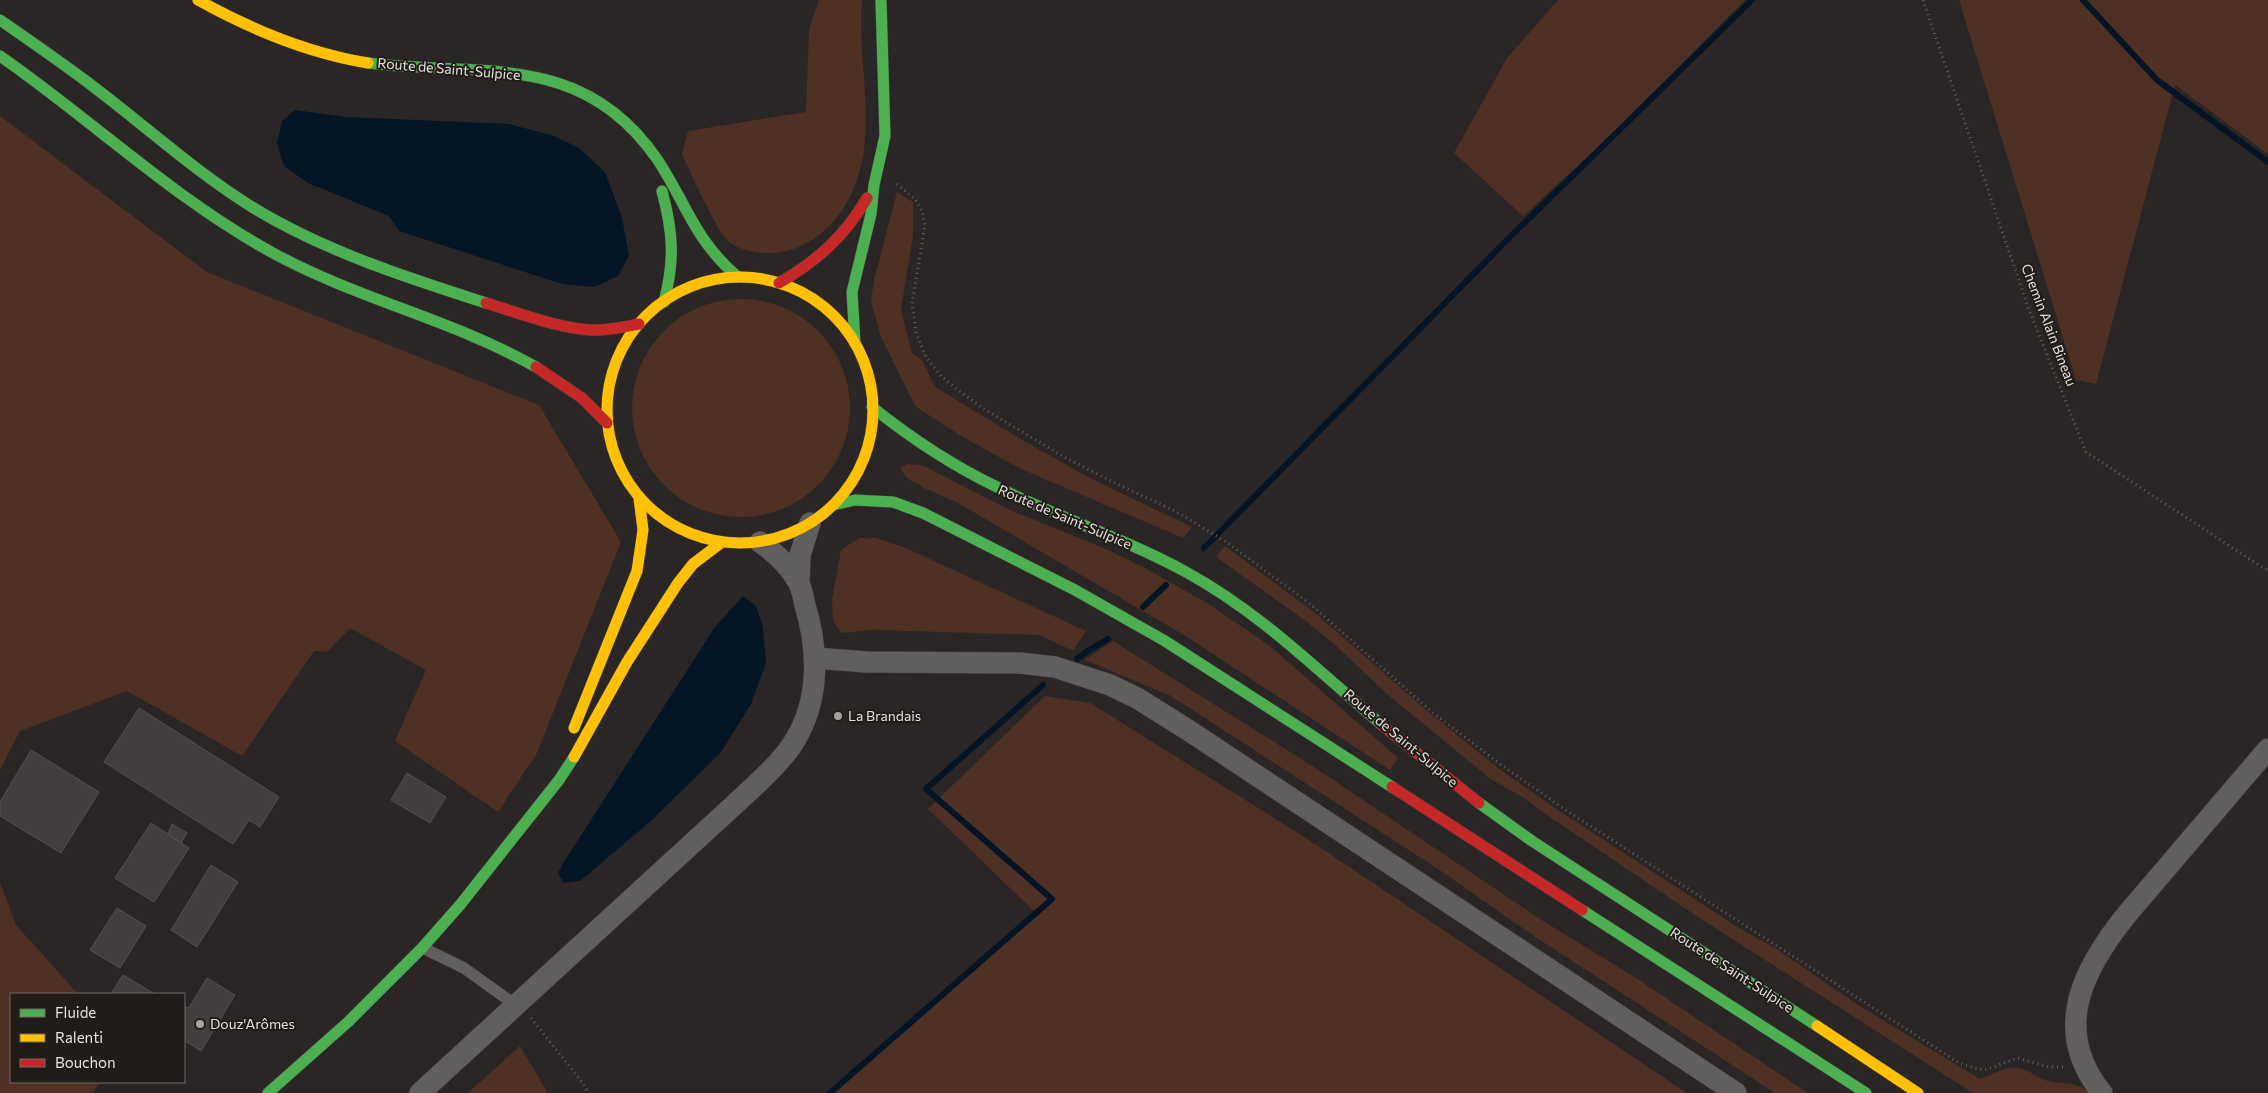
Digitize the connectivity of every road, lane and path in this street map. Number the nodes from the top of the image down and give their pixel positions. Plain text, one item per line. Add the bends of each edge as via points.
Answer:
1 (198, 0) edge
2 (882, 0) edge
3 (1923, 0) edge
4 (0, 20) edge
5 (0, 56) edge
6 (636, 133) junction
7 (876, 180) junction
8 (738, 277) junction
9 (779, 283) junction
10 (664, 302) junction
11 (639, 324) junction
12 (855, 344) junction
13 (872, 407) junction
14 (607, 423) junction
15 (639, 498) junction
16 (833, 505) junction
17 (810, 523) junction
18 (722, 542) junction
19 (760, 542) junction
20 (2268, 570) edge
21 (799, 582) junction
22 (815, 658) junction
23 (568, 741) dead end
24 (2268, 749) edge
25 (555, 766) dead end
26 (502, 851) junction
27 (422, 948) junction
28 (514, 1004) junction
29 (2082, 1060) junction
30 (268, 1093) edge
31 (420, 1093) edge
32 (588, 1093) edge
33 (1736, 1093) edge
34 (1866, 1093) edge
35 (1918, 1093) edge
36 (2102, 1093) edge

1 - 6 main road, Route de Saint-Sulpice via 285,43 334,56 393,66 507,71 568,85 606,104
2 - 7 main road via 886,119
3 - 20 path, Chemin Alain Bineau via 2028,308 2086,452
4 - 11 main road via 86,81 193,167 252,207 303,234 381,268 549,323 589,330
5 - 14 main road via 67,104 173,190 239,234 325,278 423,316 528,364 580,395
6 - 8 main road, Route de Saint-Sulpice via 662,166 704,246
6 - 10 main road, Route de Saint-Sulpice via 656,172 670,221 674,253
7 - 9 main road via 852,223 829,251 812,265
7 - 12 main road via 852,292
7 - 29 path via 902,187 922,211 925,224 912,304 913,320 926,357 941,376 984,409 1066,458 1206,528 1309,603 1432,712 1500,764 1567,811 1959,1063 1985,1070 2018,1058 2061,1068
8 - 9 main road
8 - 10 main road via 699,284
9 - 12 main road via 822,306
10 - 11 main road
11 - 14 main road via 613,370
12 - 13 main road via 870,385
13 - 16 main road via 870,434 863,460
13 - 35 main road, Route de Saint-Sulpice via 921,445 989,484 1172,564 1227,596 1284,637 1376,721 1492,812
14 - 15 main road via 617,463
15 - 18 main road via 677,528
15 - 23 main road via 644,541 634,582
16 - 17 main road
16 - 34 main road via 855,500 893,502 923,513 1076,590 1248,693
17 - 19 main road via 786,535
17 - 21 street via 800,555
18 - 19 main road
18 - 26 main road via 693,564 678,583 559,780
19 - 21 street via 786,564
21 - 22 street via 813,635
22 - 28 street via 814,691 805,721 782,758
22 - 33 street via 866,662 1020,663 1055,667 1094,679 1137,698
24 - 29 street via 2128,913 2091,965 2077,1004 2075,1023
25 - 26 main road
26 - 27 main road
27 - 28 lane via 464,968
27 - 30 main road via 348,1022
28 - 31 street
28 - 32 path via 536,1022
29 - 36 street

